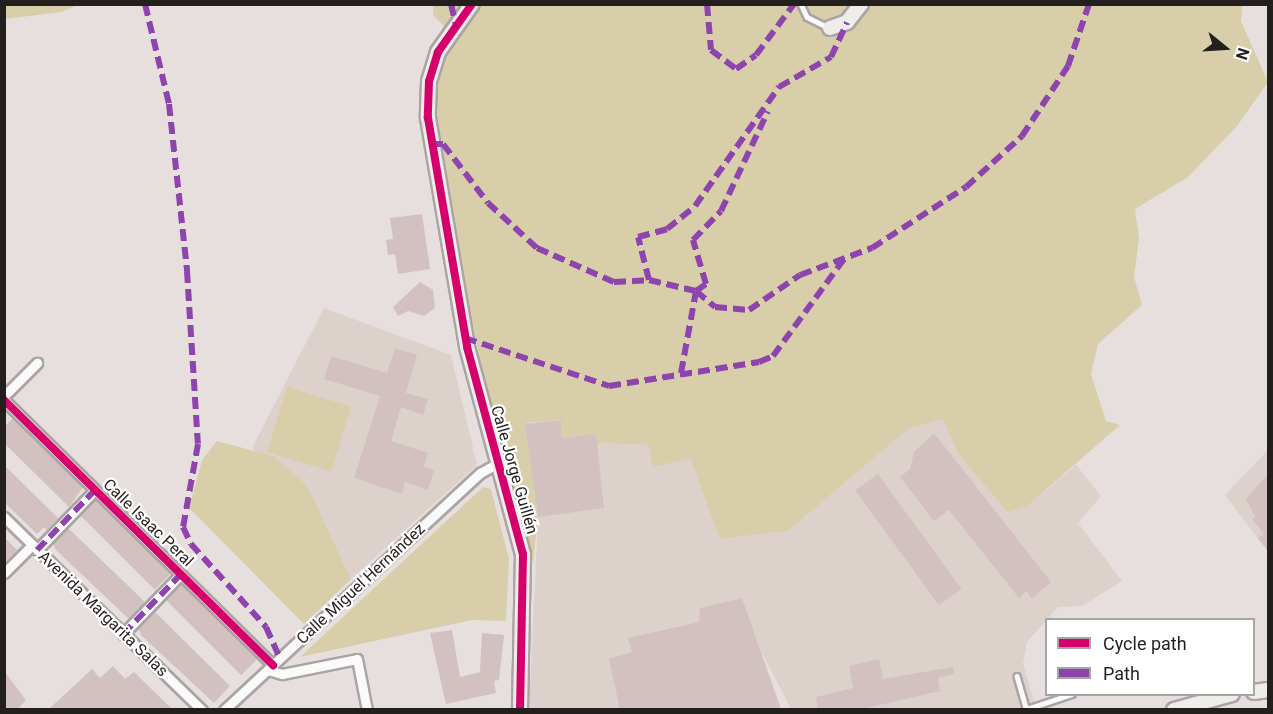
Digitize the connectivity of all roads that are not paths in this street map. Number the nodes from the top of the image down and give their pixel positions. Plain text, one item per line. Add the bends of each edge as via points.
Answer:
1 (472, 4) edge
2 (801, 4) edge
3 (861, 4) edge
4 (830, 28) joint
5 (37, 363) dead end
6 (4, 398) edge
7 (500, 462) junction
8 (95, 490) junction
9 (4, 517) edge
10 (34, 547) junction
11 (4, 573) edge
12 (181, 574) junction
13 (123, 634) junction
14 (271, 667) junction
15 (1017, 676) dead end
16 (1066, 696) edge
17 (1228, 696) edge
18 (1208, 706) edge
19 (1027, 709) edge
20 (202, 710) edge
21 (224, 710) edge
22 (367, 710) edge
23 (520, 710) edge
24 (1174, 710) edge

1 - 7 street, Calle Jorge Guillén via 438,52 427,98 467,347
2 - 4 lane via 807,18
3 - 4 street via 847,22
5 - 6 street
6 - 8 street, Calle Isaac Peral
7 - 14 street, Calle Miguel Hernández via 480,473
7 - 23 street, Calle Jorge Guillén via 523,554
8 - 10 street
8 - 12 street, Calle Isaac Peral
9 - 10 street, Avenida Margarita Salas
10 - 11 street
10 - 13 street, Avenida Margarita Salas
12 - 13 street
12 - 14 street, Calle Isaac Peral
13 - 20 street, Avenida Margarita Salas
14 - 21 street, Calle Miguel Hernández
14 - 22 street via 282,674 357,659
15 - 19 lane
16 - 19 lane
17 - 18 street
18 - 24 street

